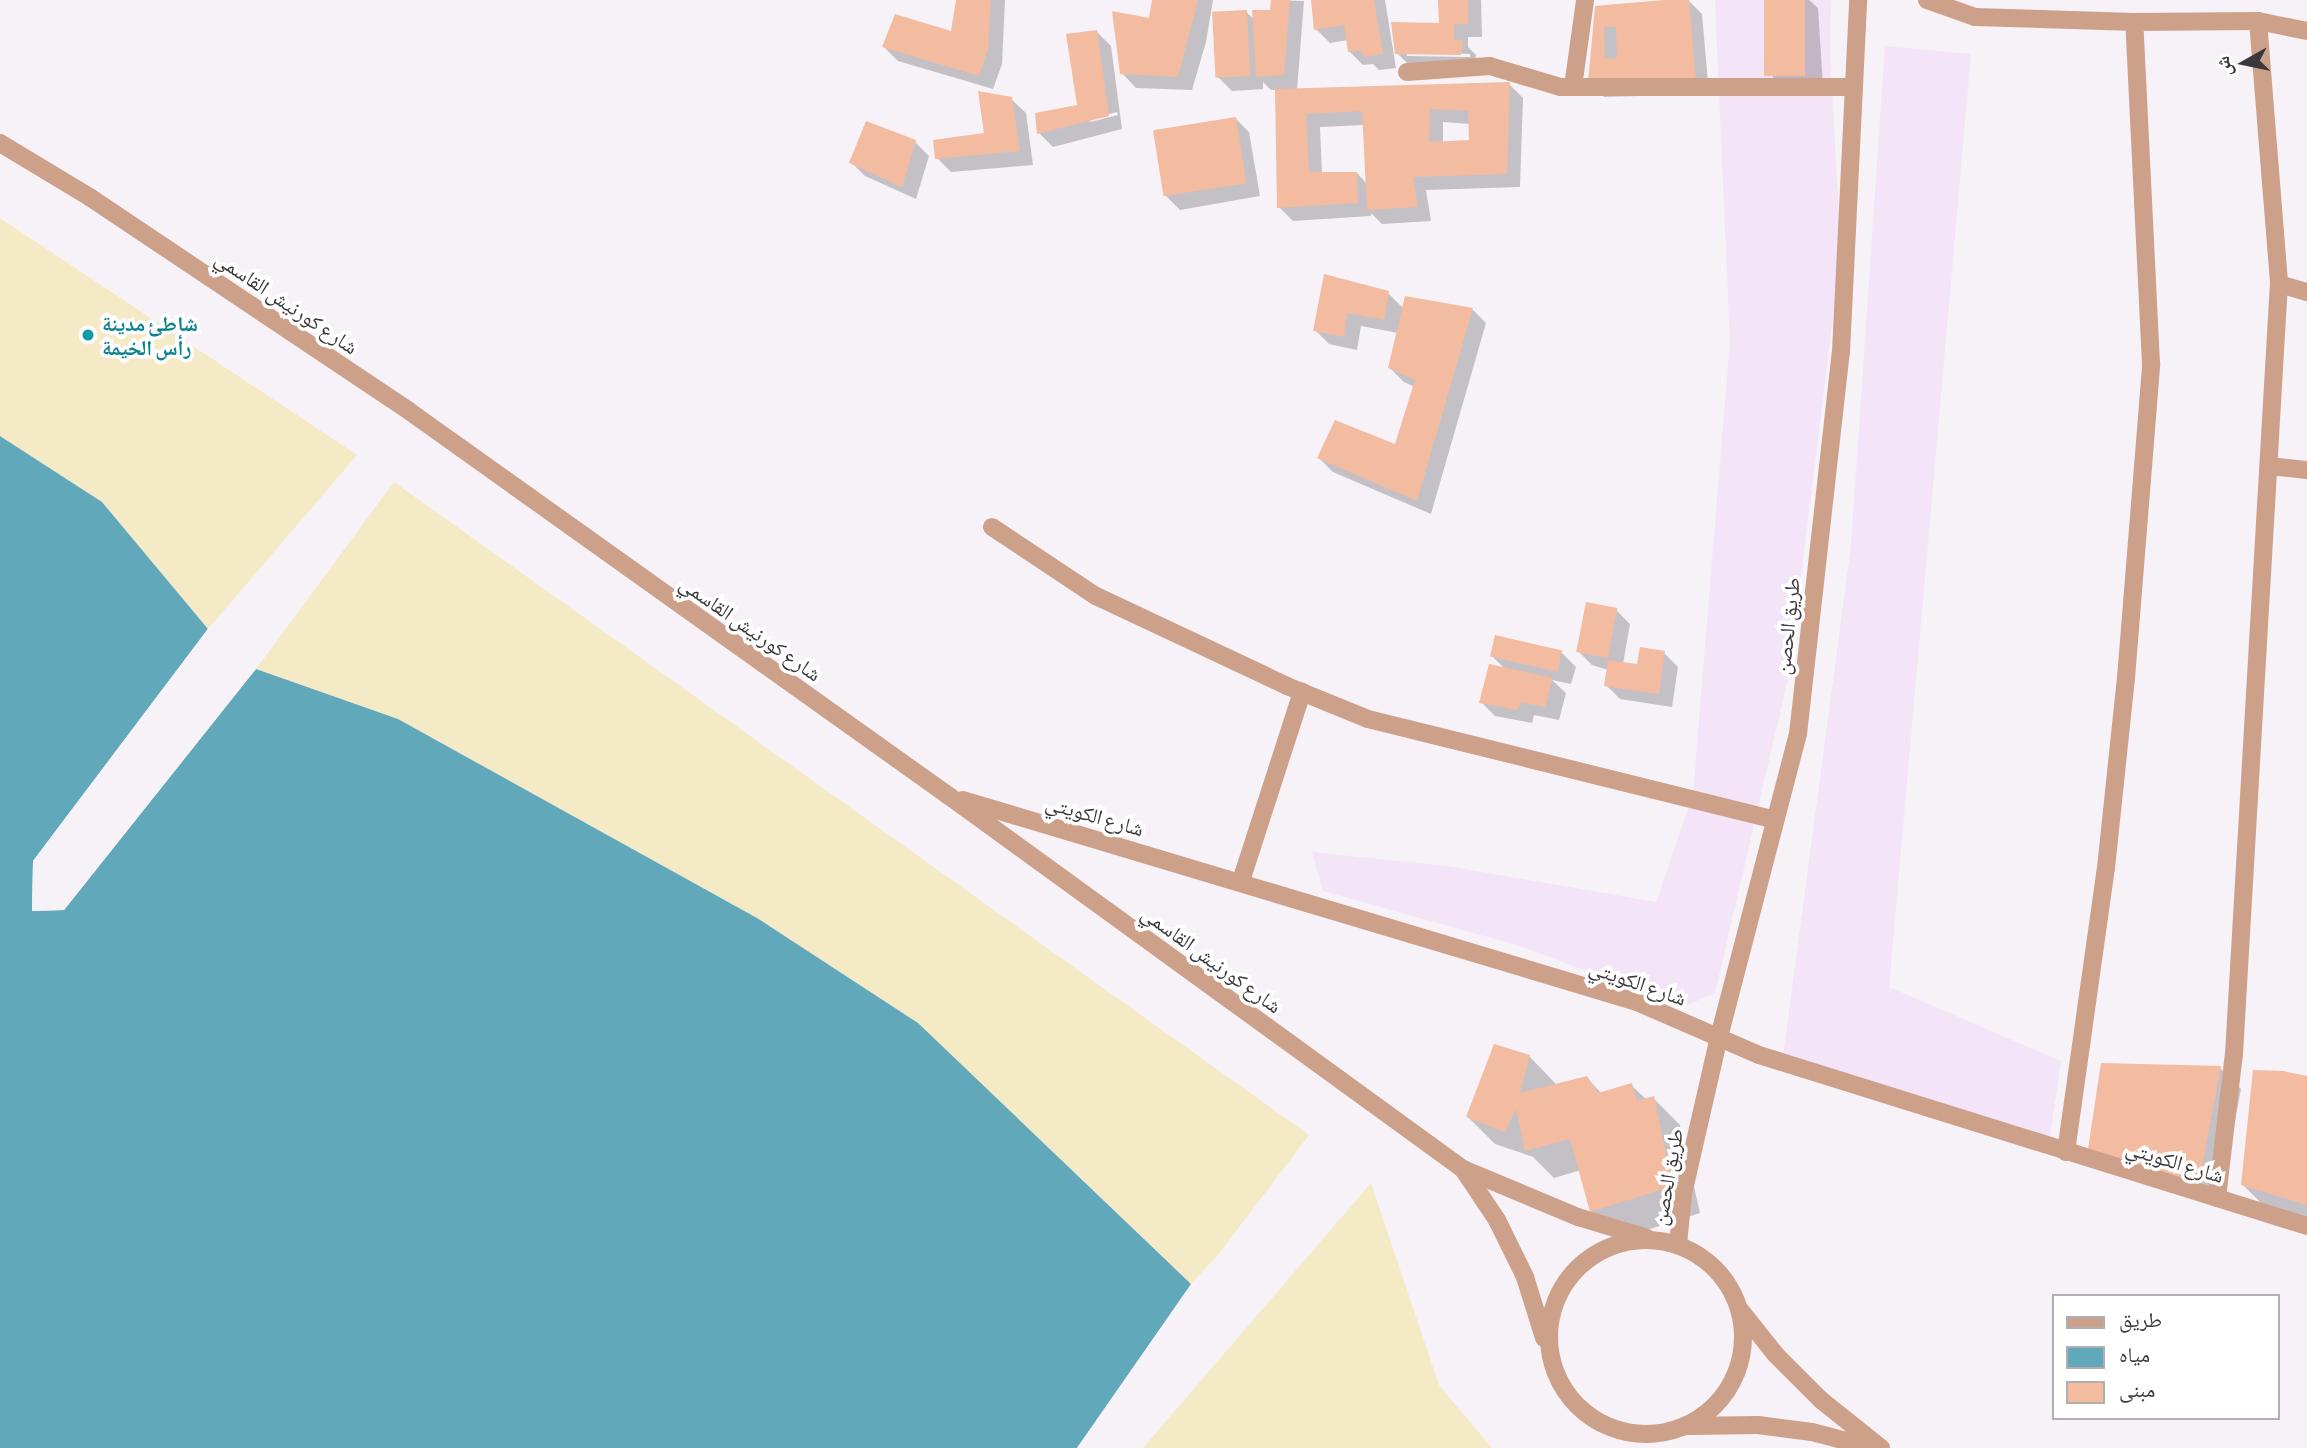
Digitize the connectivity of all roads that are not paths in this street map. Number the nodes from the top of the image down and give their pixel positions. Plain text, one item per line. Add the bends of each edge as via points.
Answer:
1 (1585, 0) edge
2 (1858, 0) edge
3 (1927, 0) edge
4 (1957, 0) edge
5 (1975, 17) junction
6 (2258, 21) junction
7 (2134, 22) junction
8 (2307, 31) edge
9 (1407, 72) dead end
10 (1573, 87) junction
11 (1854, 88) junction
12 (0, 143) edge
13 (2279, 284) junction
14 (2307, 292) edge
15 (2269, 466) junction
16 (2307, 470) edge
17 (992, 527) dead end
18 (1302, 692) junction
19 (949, 796) junction
20 (1775, 820) junction
21 (1241, 881) junction
22 (1719, 1037) junction
23 (2066, 1152) junction
24 (1463, 1169) junction
25 (2217, 1198) junction
26 (2307, 1226) edge
27 (1647, 1238) junction
28 (1678, 1244) junction
29 (1740, 1310) junction
30 (1549, 1356) junction
31 (1689, 1426) junction
32 (1873, 1448) edge
33 (1881, 1448) edge

1 - 10 street
2 - 11 street, طريق الحصن
3 - 5 street
4 - 5 street
5 - 7 street
6 - 7 street
6 - 8 street
6 - 13 street
7 - 23 street via 2151,364 2106,867
9 - 10 street via 1490,66
10 - 11 street
11 - 20 street, طريق الحصن via 1839,366 1798,734
12 - 19 street, شارع كورنيش القاسمي via 91,198 409,411
13 - 14 street
13 - 15 street
15 - 16 street
15 - 25 street via 2234,1054
17 - 18 street via 1096,596
18 - 20 street via 1368,719
18 - 21 street
19 - 21 street, شارع الكويتي
19 - 24 street, شارع كورنيش القاسمي
20 - 22 street, طريق الحصن
21 - 22 street, شارع الكويتي via 1637,1002
22 - 23 street, شارع الكويتي via 1759,1055
22 - 28 street, طريق الحصن via 1683,1194
23 - 25 street, شارع الكويتي
24 - 27 street, شارع كورنيش القاسمي via 1578,1217
24 - 30 street, شارع كورنيش القاسمي via 1497,1220 1525,1277
25 - 26 street, شارع الكويتي
27 - 28 street
27 - 30 street via 1613,1244 1583,1261 1560,1288 1549,1321
28 - 29 street via 1713,1266 1727,1282
29 - 31 street via 1742,1356 1724,1397
29 - 33 street via 1785,1364
30 - 31 street via 1563,1389 1587,1416 1619,1432 1654,1435
31 - 32 street via 1758,1425 1812,1432

